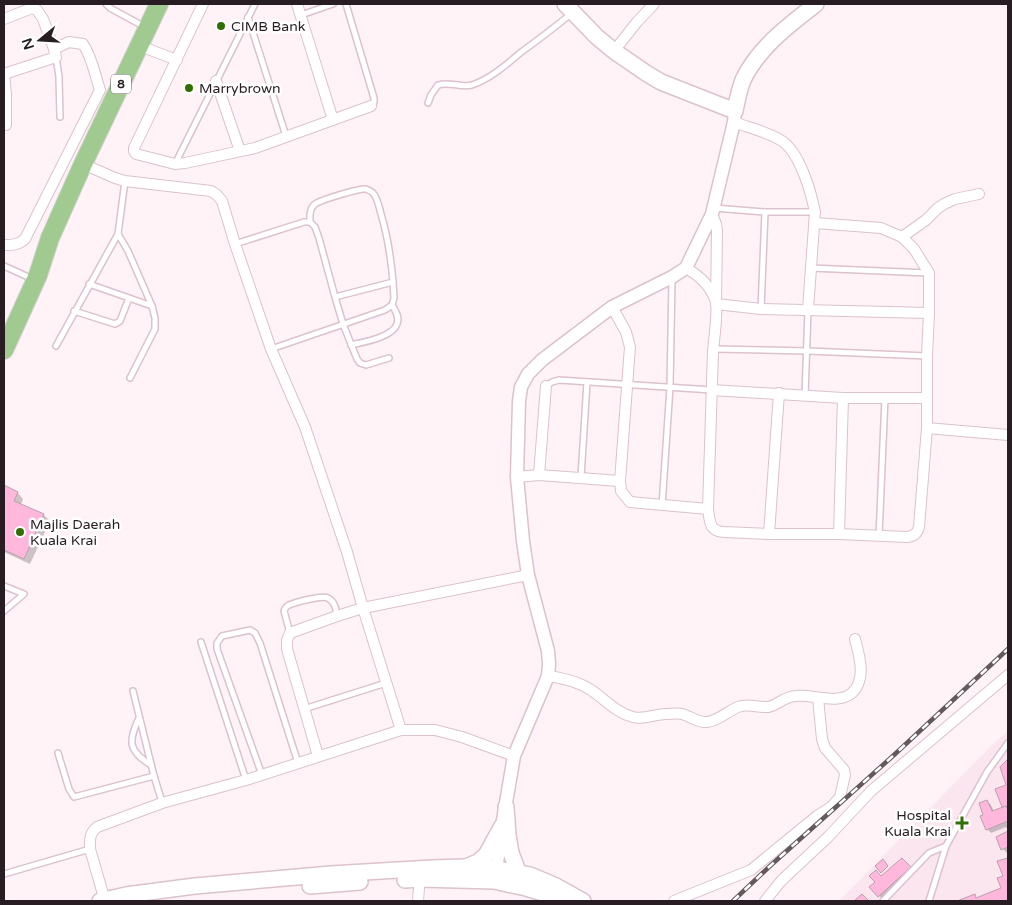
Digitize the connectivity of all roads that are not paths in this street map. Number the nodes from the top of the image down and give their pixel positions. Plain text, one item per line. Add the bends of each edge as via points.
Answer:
1 (106, 4) edge
2 (160, 4) edge
3 (203, 4) edge
4 (255, 4) edge
5 (297, 4) edge
6 (333, 4) edge
7 (346, 4) edge
8 (654, 4) edge
9 (816, 4) edge
10 (569, 8) edge
11 (300, 15) junction
12 (248, 17) junction
13 (4, 19) edge
14 (148, 28) junction
15 (140, 46) junction
16 (614, 51) junction
17 (55, 53) junction
18 (177, 60) junction
19 (4, 73) edge
20 (216, 80) junction
21 (108, 93) junction
22 (428, 103) dead end
23 (371, 106) joint
24 (60, 117) dead end
25 (735, 117) junction
26 (332, 120) junction
27 (6, 124) dead end
28 (286, 137) junction
29 (240, 151) junction
30 (83, 164) junction
31 (175, 164) junction
32 (125, 181) junction
33 (979, 194) dead end
34 (713, 211) junction
35 (766, 212) junction
36 (815, 217) junction
37 (310, 222) junction
38 (118, 234) junction
39 (902, 237) junction
40 (50, 238) junction
41 (234, 244) junction
42 (4, 246) edge
43 (4, 266) edge
44 (686, 268) junction
45 (811, 268) junction
46 (929, 273) junction
47 (26, 276) junction
48 (672, 277) junction
49 (393, 282) junction
50 (89, 284) junction
51 (129, 298) junction
52 (335, 298) junction
53 (716, 304) junction
54 (392, 305) junction
55 (152, 306) junction
56 (612, 307) junction
57 (761, 309) junction
58 (808, 310) junction
59 (74, 311) junction
60 (929, 313) junction
61 (4, 322) edge
62 (343, 324) junction
63 (351, 345) junction
64 (56, 346) dead end
65 (271, 349) junction
66 (713, 349) junction
67 (4, 350) edge
68 (808, 351) junction
69 (927, 356) junction
70 (389, 358) dead end
71 (130, 378) dead end
72 (586, 382) junction
73 (627, 384) junction
74 (546, 386) joint
75 (670, 388) junction
76 (712, 390) junction
77 (779, 394) junction
78 (805, 396) junction
79 (844, 398) junction
80 (885, 398) junction
81 (926, 398) junction
82 (927, 428) junction
83 (1008, 435) edge
84 (539, 475) junction
85 (517, 477) junction
86 (581, 477) junction
87 (620, 481) junction
88 (662, 506) junction
89 (708, 509) junction
90 (769, 534) junction
91 (839, 534) junction
92 (879, 536) junction
93 (528, 575) junction
94 (4, 586) edge
95 (363, 608) junction
96 (4, 611) edge
97 (337, 616) junction
98 (290, 633) junction
99 (855, 639) dead end
100 (201, 642) dead end
101 (1008, 675) edge
102 (548, 676) junction
103 (386, 683) junction
104 (133, 691) dead end
105 (818, 698) junction
106 (304, 709) junction
107 (139, 718) junction
108 (401, 730) junction
109 (1008, 743) edge
110 (58, 753) dead end
111 (318, 756) junction
112 (514, 756) junction
113 (298, 763) junction
114 (151, 765) junction
115 (262, 775) junction
116 (154, 776) junction
117 (246, 780) junction
118 (162, 803) junction
119 (506, 807) junction
120 (502, 826) junction
121 (946, 846) junction
122 (90, 849) junction
123 (466, 867) junction
124 (4, 874) edge
125 (420, 874) junction
126 (519, 874) junction
127 (496, 875) junction
128 (103, 901) edge
129 (146, 901) edge
130 (418, 901) edge
131 (563, 901) edge
132 (582, 901) edge
133 (674, 901) edge
134 (765, 901) edge
135 (883, 901) edge
136 (929, 901) edge

1 - 14 lane
2 - 14 highway, 8
3 - 18 street
4 - 12 lane
5 - 11 street
6 - 11 lane
7 - 23 lane via 374,98
8 - 16 street
9 - 25 main road via 792,23 751,65 742,82
10 - 16 main road
10 - 22 lane via 501,68 472,84 438,85
11 - 26 street
12 - 20 lane
12 - 28 lane
13 - 17 street via 32,8 37,10
14 - 15 highway, 8
15 - 18 street
15 - 21 highway, 8
16 - 25 main road via 661,82
17 - 19 street
17 - 21 street via 69,42 82,44
17 - 24 lane
18 - 31 street via 134,148 136,154
19 - 27 street
20 - 29 street
20 - 31 lane
21 - 30 highway, 8
21 - 42 street via 25,238 17,244
23 - 26 street
25 - 34 street
25 - 36 street via 784,142 793,152 813,201
26 - 28 street
28 - 29 street
29 - 31 street
30 - 32 street
30 - 40 highway, 8
32 - 38 lane
32 - 41 street via 211,191 222,201
33 - 39 street via 944,204
34 - 35 lane
34 - 44 street
34 - 53 street via 717,232
35 - 36 lane
35 - 57 lane
36 - 39 street via 881,228
36 - 45 street
37 - 41 lane
37 - 49 lane via 310,210 315,204 360,190 372,192 387,235
37 - 52 lane via 319,238
38 - 50 lane
38 - 55 lane
39 - 46 street
40 - 47 highway, 8
40 - 67 highway via 38,275
41 - 65 street
43 - 47 lane
44 - 48 street
44 - 53 street via 705,282
45 - 46 lane
45 - 58 street
46 - 60 street
47 - 61 highway, 8
48 - 56 street
48 - 75 lane
49 - 52 lane
49 - 54 lane
50 - 51 lane
50 - 59 lane
51 - 55 lane
51 - 59 lane via 120,321 115,324
52 - 62 lane
53 - 57 street
53 - 66 street
54 - 62 lane
54 - 63 lane via 398,315 398,323 393,330
55 - 71 lane via 155,329
56 - 73 street via 626,332 630,347
56 - 85 street via 528,374 519,400
57 - 58 street
58 - 60 street
58 - 68 lane
59 - 64 lane
60 - 69 street
62 - 63 lane
62 - 65 lane
63 - 70 lane via 360,364
65 - 95 street via 305,427
66 - 68 lane
66 - 76 street
68 - 69 lane
68 - 78 lane
69 - 81 street
72 - 73 lane
72 - 74 lane via 559,380
72 - 86 lane
73 - 75 lane
73 - 87 street
74 - 84 street
75 - 76 lane
75 - 88 lane
76 - 77 street
76 - 89 street
77 - 78 street
77 - 90 street
78 - 79 street
79 - 80 street
79 - 91 street
80 - 81 street
80 - 92 lane
81 - 82 street
82 - 83 street
82 - 92 street via 918,532 907,537
84 - 85 street
84 - 86 street
85 - 93 street
86 - 87 street
87 - 88 street via 621,491 630,502
88 - 89 street
89 - 90 street via 711,525 717,532
90 - 91 street
91 - 92 street
93 - 95 street
93 - 102 street via 548,651
94 - 96 lane via 24,594
95 - 97 street
95 - 103 street
97 - 98 street
97 - 98 lane via 329,598 294,603 284,611
98 - 106 street via 287,649
99 - 105 street via 860,661 857,686 846,696
100 - 117 lane
101 - 134 street via 871,791
102 - 105 street via 591,690 619,712 634,717 682,714 708,722 744,705 772,706 798,695
102 - 112 street
103 - 106 lane
103 - 108 street
104 - 107 lane
105 - 133 street via 825,748 844,770 840,797 751,870
106 - 111 street
107 - 114 lane
107 - 114 lane via 131,738 134,750
108 - 111 street
108 - 112 street via 436,730
109 - 121 lane via 987,772
110 - 116 lane via 74,796
111 - 113 street
112 - 119 street
113 - 115 street
113 - 115 lane via 255,633 250,630 222,636 217,642 217,649
114 - 116 lane
115 - 117 street
116 - 118 lane
117 - 118 street
118 - 122 street via 97,827 92,832
119 - 120 street
119 - 126 main road via 511,853
120 - 123 main road via 486,855
120 - 127 street
121 - 135 lane via 929,853
121 - 136 lane
122 - 124 lane
122 - 128 street
123 - 125 main road
123 - 127 main road
125 - 127 main road
125 - 128 main road via 331,874 195,886
125 - 129 main road via 212,891
125 - 130 street
126 - 127 main road
126 - 132 main road via 556,886
127 - 131 main road

